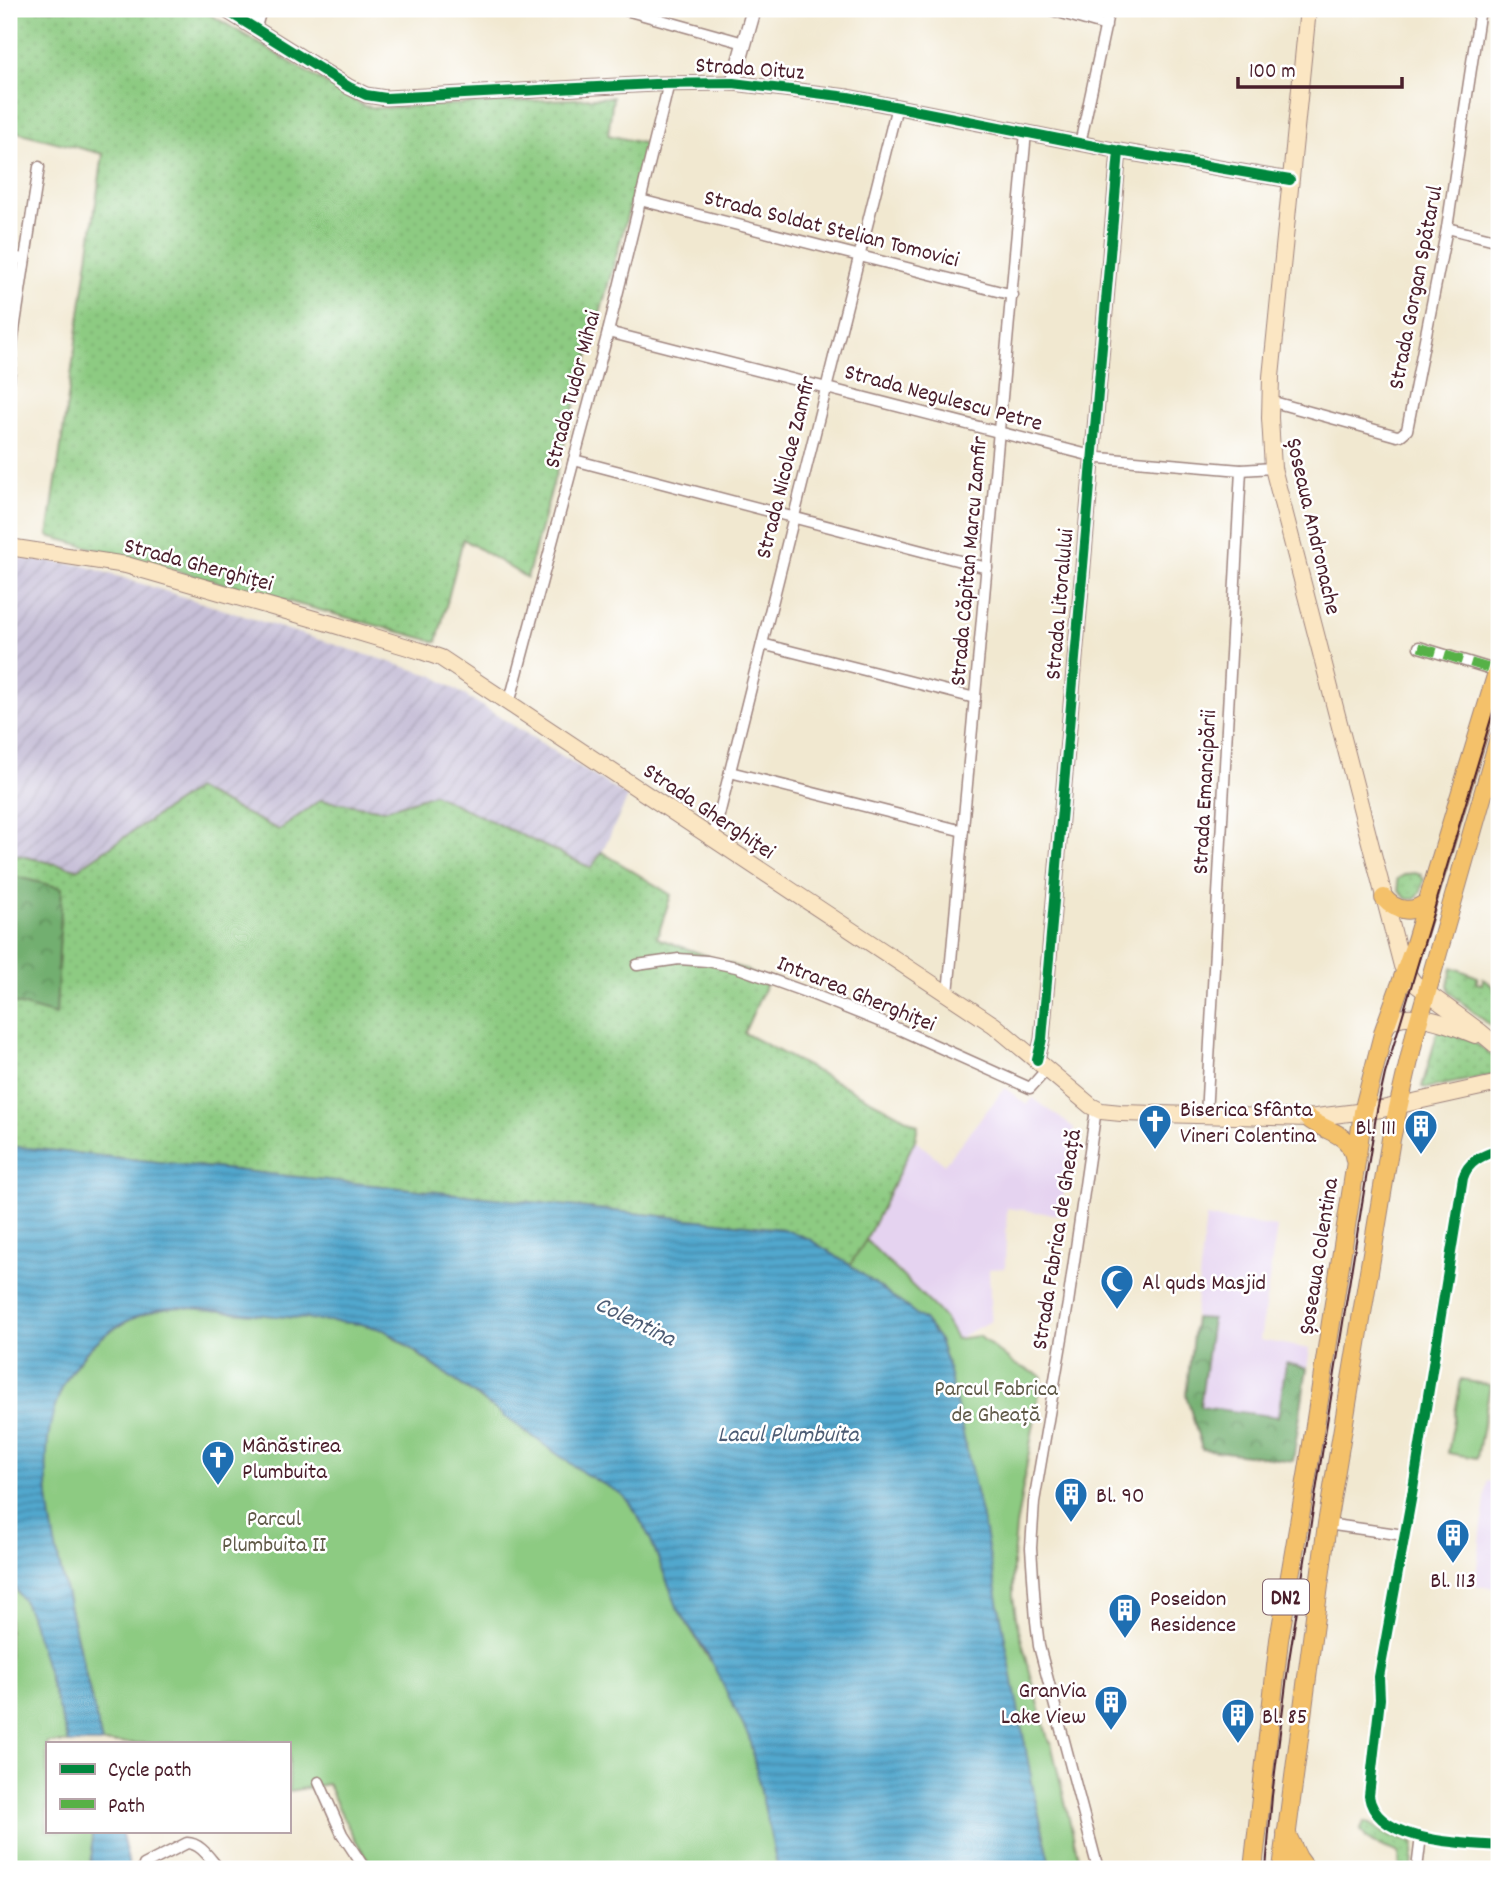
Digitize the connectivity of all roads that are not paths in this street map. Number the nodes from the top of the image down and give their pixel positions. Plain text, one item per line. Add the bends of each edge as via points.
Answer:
1 (224, 9) edge
2 (259, 9) edge
3 (622, 9) edge
4 (754, 9) edge
5 (1048, 9) edge
6 (1109, 9) edge
7 (1308, 9) edge
8 (1480, 9) edge
9 (1106, 26) junction
10 (254, 27) junction
11 (744, 43) junction
12 (669, 83) junction
13 (733, 83) junction
14 (897, 106) junction
15 (1027, 132) junction
16 (1080, 144) junction
17 (1119, 151) junction
18 (39, 167) dead end
19 (1290, 180) junction
20 (640, 200) junction
21 (1447, 228) junction
22 (1499, 241) edge
23 (859, 256) junction
24 (9, 257) edge
25 (24, 259) junction
26 (1013, 295) junction
27 (608, 332) junction
28 (9, 381) edge
29 (826, 387) junction
30 (1270, 401) junction
31 (1000, 432) junction
32 (1091, 456) junction
33 (574, 460) junction
34 (1273, 468) junction
35 (1241, 470) junction
36 (793, 517) junction
37 (9, 547) edge
38 (987, 568) junction
39 (762, 645) junction
40 (1419, 647) dead end
41 (1498, 668) edge
42 (975, 698) junction
43 (509, 704) junction
44 (1499, 737) edge
45 (730, 772) junction
46 (963, 831) junction
47 (713, 839) junction
48 (1384, 898) junction
49 (1428, 901) junction
50 (637, 965) dead end
51 (1405, 971) junction
52 (1427, 992) junction
53 (948, 994) junction
54 (1420, 1018) junction
55 (1384, 1030) junction
56 (1499, 1046) edge
57 (1042, 1065) junction
58 (1499, 1083) edge
59 (1398, 1105) junction
60 (1096, 1109) junction
61 (1363, 1112) junction
62 (1206, 1116) junction
63 (1308, 1118) junction
64 (1499, 1150) edge
65 (1356, 1162) junction
66 (1326, 1524) junction
67 (1405, 1535) junction
68 (319, 1782) dead end
69 (1286, 1833) junction
70 (1421, 1836) junction
71 (1499, 1846) edge
72 (150, 1865) edge
73 (219, 1869) edge
74 (365, 1869) edge
75 (1098, 1869) edge
76 (1253, 1869) edge
77 (1282, 1869) edge
78 (1306, 1869) edge
79 (1417, 1869) edge

1 - 10 street, Strada Oituz
2 - 10 street
3 - 11 street
4 - 11 street
5 - 9 street
6 - 9 street
7 - 19 main road, Șoseaua Andronache
8 - 21 street, Strada Gorgan Spătarul
9 - 16 street
10 - 12 street, Strada Oituz via 348,87 375,97
11 - 13 street
12 - 13 street, Strada Oituz
12 - 20 street, Strada Tudor Mihai
13 - 14 street, Strada Oituz
14 - 15 street, Strada Oituz
14 - 23 street, Strada Nicolae Zamfir
15 - 16 street, Strada Oituz
15 - 26 street, Strada Căpitan Marcu Zamfir
16 - 17 street, Strada Oituz
17 - 19 street, Strada Oituz
17 - 32 street, Strada Litoralului
18 - 25 street
19 - 30 main road, Șoseaua Andronache
20 - 23 street, Strada Soldat Stelian Tomovici
20 - 27 street, Strada Tudor Mihai
21 - 22 street
21 - 30 street, Strada Gorgan Spătarul via 1405,433 1397,436
23 - 26 street, Strada Soldat Stelian Tomovici
23 - 29 street, Strada Nicolae Zamfir
24 - 25 street
25 - 28 street
26 - 31 street, Strada Căpitan Marcu Zamfir
27 - 29 street, Strada Negulescu Petre
27 - 33 street, Strada Tudor Mihai
29 - 31 street, Strada Negulescu Petre
29 - 36 street, Strada Nicolae Zamfir
30 - 34 main road, Șoseaua Andronache
31 - 32 street, Strada Negulescu Petre
31 - 38 street, Strada Căpitan Marcu Zamfir
32 - 35 street, Strada Negulescu Petre
32 - 57 street, Strada Litoralului
33 - 36 street
33 - 43 street, Strada Tudor Mihai
34 - 35 street, Strada Negulescu Petre
34 - 48 main road, Șoseaua Andronache
35 - 62 street, Strada Emancipării
36 - 38 street
36 - 39 street, Strada Nicolae Zamfir
37 - 43 main road, Strada Gherghiței via 126,565 421,650 441,658
38 - 42 street, Strada Căpitan Marcu Zamfir
39 - 42 street
39 - 45 street, Strada Nicolae Zamfir
40 - 41 street
41 - 49 main road, Șoseaua Colentina / DN2
42 - 46 street, Strada Căpitan Marcu Zamfir
43 - 47 main road, Strada Gherghiței
44 - 52 main road, DN2
45 - 46 street
45 - 47 street, Strada Nicolae Zamfir
46 - 53 street, Strada Căpitan Marcu Zamfir
47 - 53 main road, Strada Gherghiței
48 - 49 main road via 1405,910
48 - 51 main road, Șoseaua Andronache
49 - 51 main road, Șoseaua Colentina / DN2
50 - 57 street, Intrarea Gherghiței via 679,959 736,967 901,1030 1030,1088
51 - 52 main road, Șoseaua Andronache
51 - 55 main road, Șoseaua Colentina / DN2
52 - 54 main road, DN2
52 - 56 main road, Șoseaua Andronache
53 - 57 main road, Strada Gherghiței
54 - 55 main road via 1396,1019
54 - 56 main road
54 - 59 main road, DN2
55 - 61 main road, Șoseaua Colentina / DN2
57 - 60 main road, Strada Gherghiței
58 - 59 main road
59 - 61 main road
59 - 66 main road, DN2
60 - 62 main road
60 - 75 street, Strada Fabrica de Gheață via 1034,1502 1031,1548 1040,1646
61 - 63 main road
61 - 65 main road, Șoseaua Colentina / DN2
62 - 63 main road
63 - 65 main road via 1348,1143
64 - 67 street via 1469,1165 1463,1178
65 - 76 main road, Șoseaua Colentina / DN2 via 1279,1640
66 - 67 street
66 - 69 main road, DN2
67 - 70 street via 1379,1677 1369,1796 1374,1810 1387,1823
68 - 74 street via 342,1834
69 - 77 main road, DN2
69 - 78 main road
70 - 71 street
70 - 79 street
72 - 73 street via 192,1843

